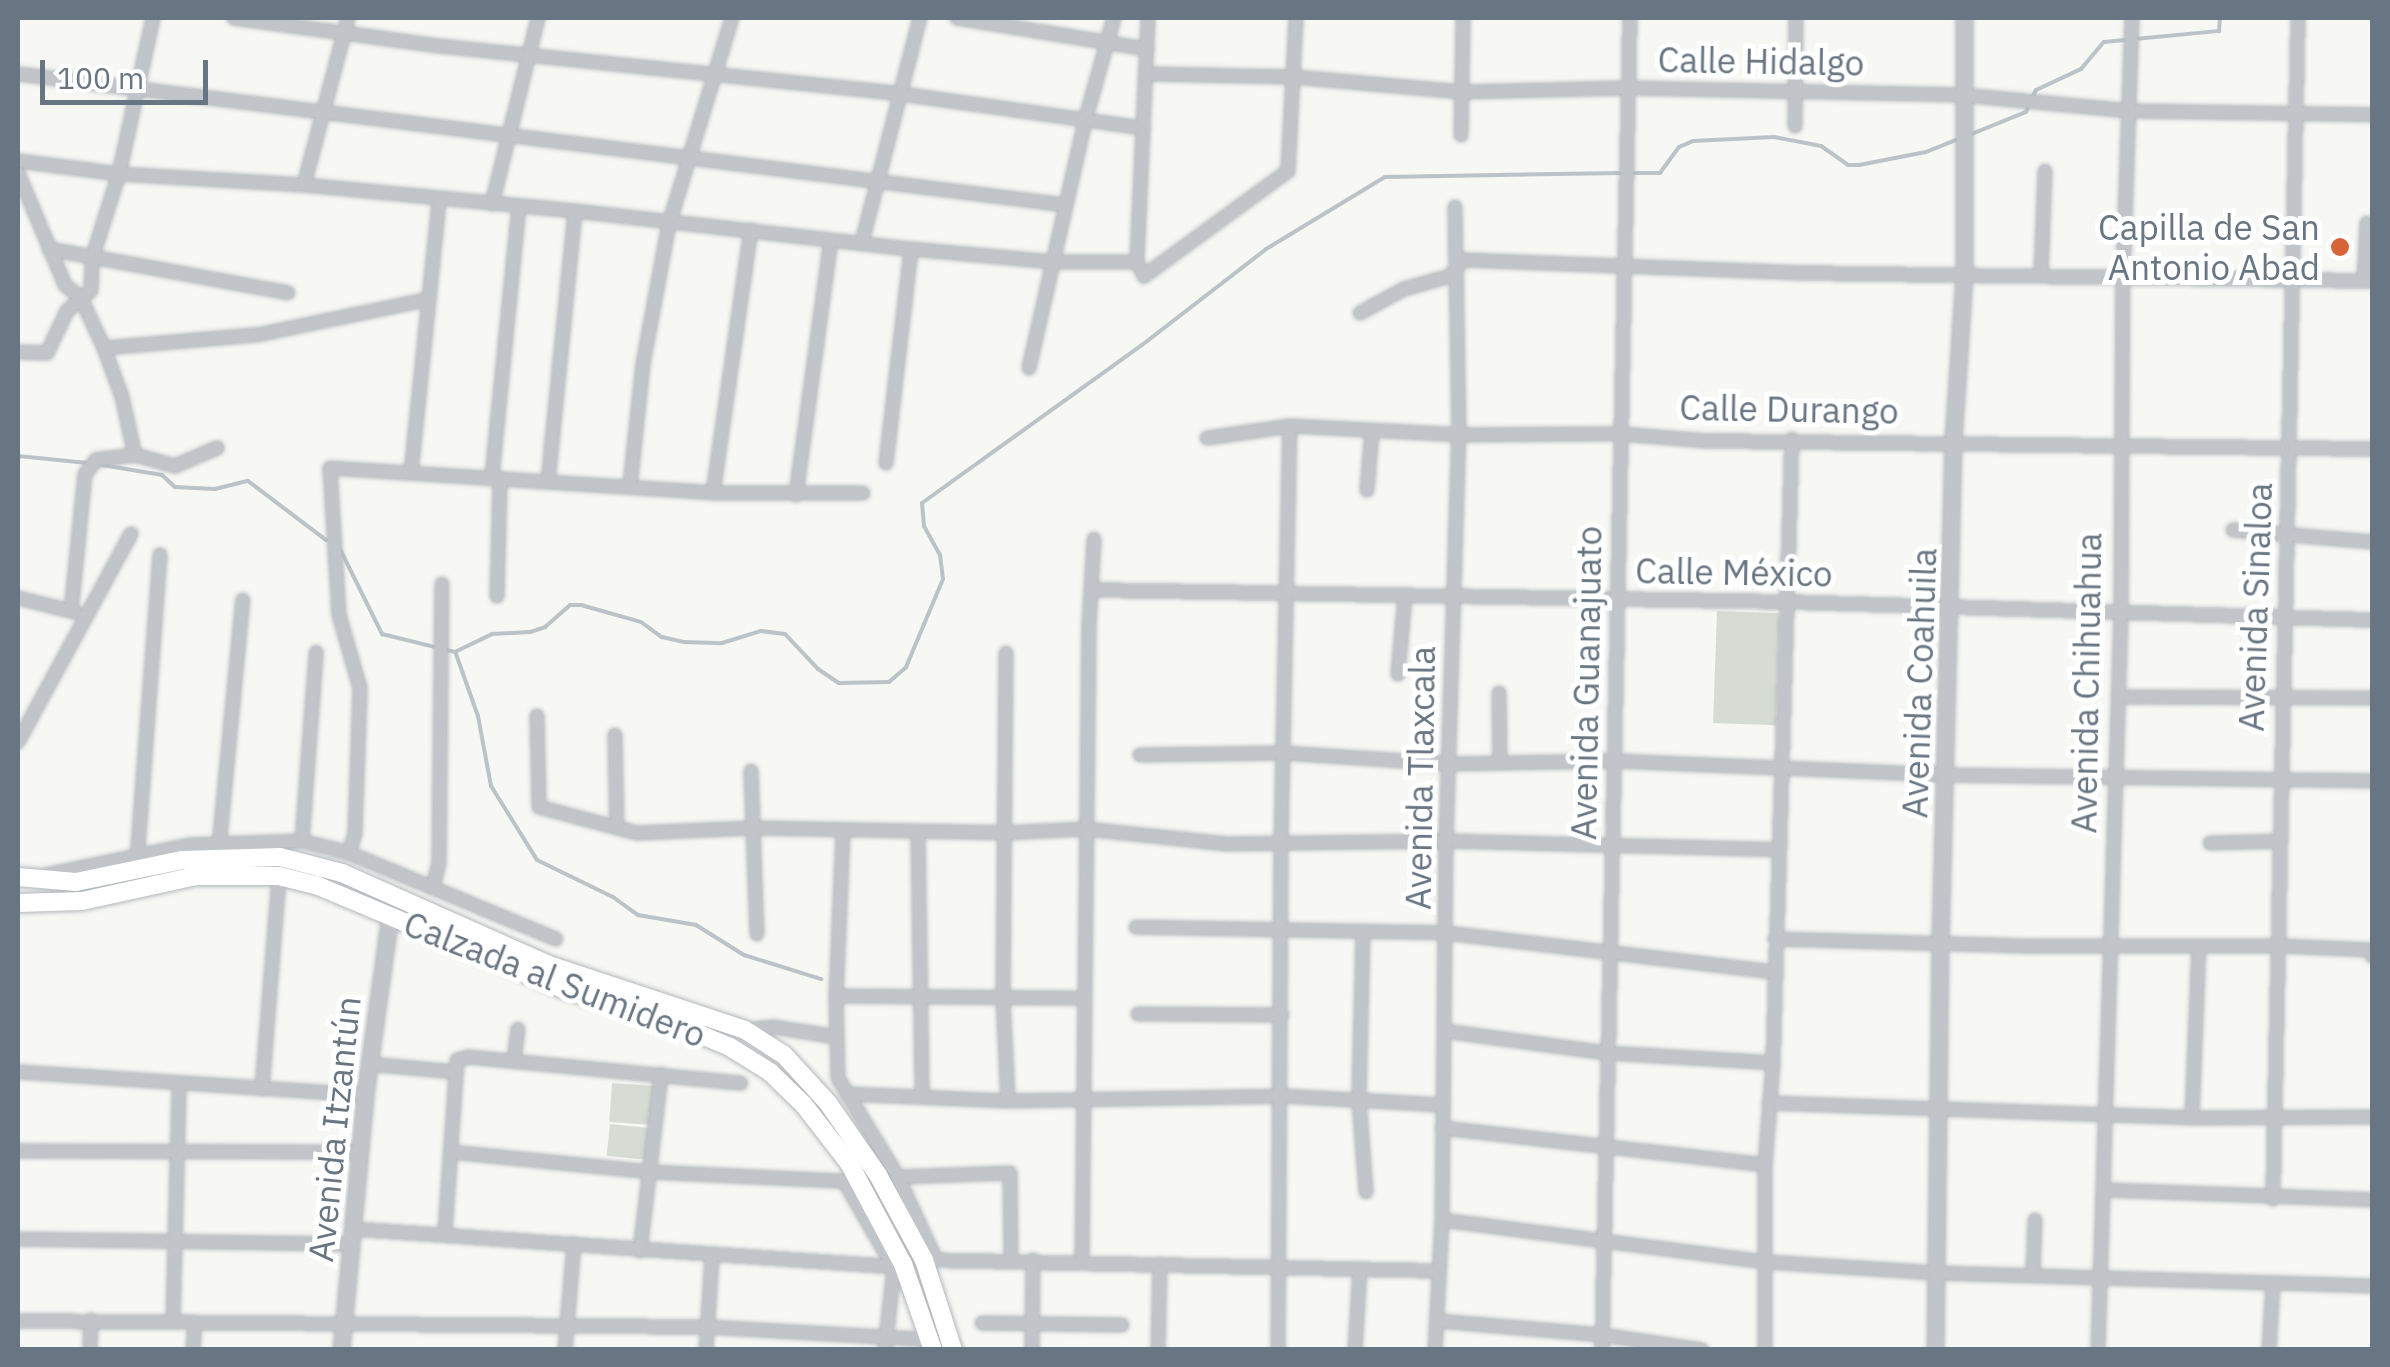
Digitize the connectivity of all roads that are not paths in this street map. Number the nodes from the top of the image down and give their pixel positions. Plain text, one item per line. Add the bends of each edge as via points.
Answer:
1 (153, 18) edge
2 (234, 18) edge
3 (538, 18) edge
4 (732, 18) edge
5 (920, 18) edge
6 (957, 18) edge
7 (1114, 18) edge
8 (1148, 18) edge
9 (1296, 18) edge
10 (1463, 18) edge
11 (1630, 18) edge
12 (1796, 18) edge
13 (1964, 18) edge
14 (2298, 18) edge
15 (347, 24) edge
16 (2131, 29) edge
17 (1106, 44) junction
18 (1147, 49) junction
19 (528, 52) junction
20 (18, 74) edge
21 (715, 74) junction
22 (1147, 74) junction
23 (1294, 77) junction
24 (1628, 88) junction
25 (138, 92) junction
26 (1462, 92) junction
27 (1795, 92) junction
28 (901, 94) junction
29 (1962, 95) junction
30 (2130, 111) junction
31 (323, 113) junction
32 (2372, 115) edge
33 (2295, 117) junction
34 (1085, 121) junction
35 (1795, 126) dead end
36 (1144, 128) junction
37 (509, 136) junction
38 (1461, 136) dead end
39 (693, 158) junction
40 (18, 161) edge
41 (2046, 171) dead end
42 (18, 174) edge
43 (119, 174) junction
44 (304, 185) junction
45 (880, 185) junction
46 (439, 201) junction
47 (492, 204) junction
48 (1065, 205) junction
49 (519, 206) junction
50 (1455, 207) dead end
51 (575, 211) junction
52 (2367, 223) dead end
53 (669, 224) junction
54 (751, 230) junction
55 (830, 240) junction
56 (862, 242) junction
57 (49, 249) junction
58 (910, 249) junction
59 (96, 255) junction
60 (1053, 262) junction
61 (1137, 262) junction
62 (1628, 267) junction
63 (1456, 268) junction
64 (2040, 275) junction
65 (1964, 276) junction
66 (2123, 276) junction
67 (2368, 281) edge
68 (2292, 282) junction
69 (288, 294) dead end
70 (81, 298) junction
71 (429, 299) junction
72 (1360, 312) dead end
73 (104, 348) junction
74 (18, 352) edge
75 (1029, 368) dead end
76 (1290, 426) junction
77 (1372, 432) junction
78 (1621, 434) junction
79 (1459, 435) junction
80 (1206, 438) dead end
81 (1792, 439) junction
82 (1954, 441) junction
83 (2120, 444) junction
84 (217, 448) dead end
85 (2288, 448) junction
86 (2372, 449) edge
87 (135, 454) junction
88 (886, 463) dead end
89 (410, 473) junction
90 (496, 477) junction
91 (548, 482) junction
92 (630, 486) junction
93 (1367, 490) dead end
94 (714, 493) junction
95 (863, 494) dead end
96 (796, 495) junction
97 (2232, 530) dead end
98 (2290, 533) junction
99 (131, 534) dead end
100 (1094, 539) dead end
101 (2372, 542) edge
102 (160, 555) dead end
103 (442, 584) dead end
104 (1094, 590) junction
105 (1288, 593) junction
106 (497, 596) dead end
107 (1404, 596) junction
108 (1454, 597) junction
109 (18, 598) edge
110 (1619, 599) junction
111 (243, 600) dead end
112 (1788, 602) junction
113 (1952, 610) junction
114 (71, 611) junction
115 (2121, 615) junction
116 (87, 616) junction
117 (2285, 620) junction
118 (2372, 620) edge
119 (316, 653) dead end
120 (1006, 653) dead end
121 (1398, 674) dead end
122 (1499, 692) dead end
123 (2118, 697) junction
124 (2372, 698) edge
125 (2282, 700) junction
126 (537, 716) dead end
127 (616, 735) dead end
128 (18, 742) edge
129 (1282, 753) junction
130 (1140, 755) dead end
131 (1615, 761) junction
132 (1500, 763) junction
133 (1450, 764) junction
134 (1782, 766) junction
135 (751, 771) dead end
136 (1947, 775) junction
137 (2114, 778) junction
138 (2280, 778) junction
139 (2372, 781) edge
140 (617, 828) junction
141 (752, 828) junction
142 (1086, 829) junction
143 (843, 832) junction
144 (918, 832) junction
145 (1003, 833) junction
146 (1446, 840) junction
147 (302, 841) junction
148 (2280, 841) junction
149 (2210, 843) dead end
150 (1281, 844) junction
151 (1613, 845) junction
152 (219, 849) junction
153 (1780, 850) junction
154 (349, 853) junction
155 (136, 861) junction
156 (279, 876) junction
157 (24, 878) edge
158 (433, 886) junction
159 (18, 904) edge
160 (390, 915) junction
161 (1136, 927) dead end
162 (1282, 932) junction
163 (1363, 932) junction
164 (1446, 933) junction
165 (757, 934) dead end
166 (556, 939) dead end
167 (1776, 939) junction
168 (1940, 942) junction
169 (2278, 946) junction
170 (2110, 947) junction
171 (2198, 948) junction
172 (1610, 949) junction
173 (2372, 953) edge
174 (1774, 972) junction
175 (836, 996) junction
176 (920, 996) junction
177 (1004, 998) junction
178 (1085, 998) junction
179 (1138, 1014) dead end
180 (1282, 1015) junction
181 (518, 1030) dead end
182 (745, 1030) junction
183 (1444, 1031) junction
184 (837, 1036) junction
185 (1607, 1052) junction
186 (514, 1061) junction
187 (1773, 1063) junction
188 (368, 1064) junction
189 (456, 1066) junction
190 (18, 1072) edge
191 (661, 1074) junction
192 (741, 1083) dead end
193 (179, 1084) junction
194 (262, 1089) junction
195 (847, 1094) junction
196 (365, 1095) junction
197 (922, 1095) junction
198 (1282, 1096) junction
199 (1086, 1100) junction
200 (1359, 1100) junction
201 (1008, 1101) junction
202 (1769, 1104) junction
203 (1442, 1105) junction
204 (1940, 1108) junction
205 (2105, 1116) junction
206 (2274, 1116) junction
207 (2372, 1117) edge
208 (2192, 1118) junction
209 (1442, 1128) junction
210 (1606, 1146) junction
211 (178, 1150) junction
212 (18, 1151) edge
213 (359, 1152) junction
214 (451, 1152) junction
215 (1765, 1165) junction
216 (650, 1172) junction
217 (898, 1176) junction
218 (2104, 1190) junction
219 (1366, 1192) dead end
220 (2273, 1198) junction
221 (2372, 1200) edge
222 (1442, 1220) junction
223 (2036, 1220) dead end
224 (445, 1232) junction
225 (352, 1236) junction
226 (18, 1240) edge
227 (178, 1240) junction
228 (1604, 1242) junction
229 (574, 1243) junction
230 (640, 1251) junction
231 (712, 1256) junction
232 (930, 1260) junction
233 (1011, 1260) junction
234 (1032, 1260) junction
235 (1082, 1262) junction
236 (1766, 1262) junction
237 (1160, 1264) junction
238 (898, 1266) junction
239 (1280, 1267) junction
240 (1360, 1269) junction
241 (1438, 1271) junction
242 (1937, 1273) junction
243 (2033, 1275) junction
244 (2101, 1276) junction
245 (2274, 1283) junction
246 (2372, 1286) edge
247 (91, 1320) junction
248 (173, 1320) junction
249 (18, 1321) edge
250 (1438, 1321) junction
251 (195, 1322) junction
252 (344, 1322) junction
253 (982, 1323) dead end
254 (566, 1324) junction
255 (1032, 1325) junction
256 (1122, 1325) dead end
257 (707, 1327) junction
258 (1602, 1334) junction
259 (886, 1344) edge
260 (931, 1345) edge
261 (90, 1350) edge
262 (193, 1350) edge
263 (341, 1350) edge
264 (566, 1350) edge
265 (706, 1350) edge
266 (953, 1350) edge
267 (1032, 1350) edge
268 (1158, 1350) edge
269 (1278, 1350) edge
270 (1355, 1350) edge
271 (1435, 1350) edge
272 (1602, 1350) edge
273 (1702, 1350) edge
274 (1765, 1350) edge
275 (1936, 1350) edge
276 (2098, 1350) edge
277 (2269, 1350) edge

1 - 25 street
2 - 15 street
3 - 19 street
4 - 21 street
5 - 28 street
6 - 17 street
7 - 17 street
8 - 18 street
9 - 23 street
10 - 26 street
11 - 24 street, Avenida Guanajuato
12 - 27 street
13 - 29 street, Avenida Coahuila
14 - 33 street, Avenida Sinaloa
15 - 19 street via 439,46
15 - 31 street
16 - 30 street, Avenida Chihuahua
17 - 18 street
17 - 34 street
18 - 22 street
19 - 21 street
19 - 37 street
20 - 25 street
21 - 28 street
21 - 39 street
22 - 23 street, Calle Hidalgo
22 - 36 street
23 - 26 street, Calle Hidalgo
23 - 61 street via 1288,171 1144,276
24 - 26 street, Calle Hidalgo
24 - 27 street, Calle Hidalgo
24 - 62 street, Avenida Guanajuato
25 - 31 street
25 - 43 street
26 - 38 street
27 - 29 street, Calle Hidalgo
27 - 35 street
28 - 34 street
28 - 45 street
29 - 30 street, Calle Hidalgo
29 - 65 street, Avenida Coahuila
30 - 33 street, Calle Hidalgo
30 - 66 street, Avenida Chihuahua
31 - 37 street
31 - 44 street
32 - 33 street, Calle Hidalgo
33 - 68 street, Avenida Sinaloa
34 - 36 street
34 - 48 street
36 - 61 street
37 - 39 street
37 - 47 street
39 - 45 street
39 - 53 street
40 - 43 street
41 - 64 street
42 - 57 street
43 - 44 street
43 - 59 street
44 - 46 street
45 - 48 street
45 - 56 street
46 - 47 street
46 - 71 street
47 - 49 street
48 - 60 street
49 - 51 street
49 - 90 street
50 - 63 street, Avenida Tlaxcala
51 - 53 street
51 - 91 street
52 - 67 street
53 - 54 street
53 - 92 street
54 - 55 street
54 - 94 street
55 - 56 street
55 - 96 street
56 - 58 street
57 - 59 street
57 - 70 street via 65,285
58 - 60 street
58 - 88 street
59 - 69 street
59 - 70 street via 91,290
60 - 61 street
60 - 75 street
62 - 63 street via 1463,260
62 - 65 street
62 - 78 street, Avenida Guanajuato
63 - 72 street
63 - 79 street, Avenida Tlaxcala
64 - 65 street
64 - 66 street
65 - 82 street, Avenida Coahuila
66 - 68 street
66 - 83 street, Avenida Chihuahua
67 - 68 street
68 - 85 street, Avenida Sinaloa
70 - 73 street
70 - 74 street via 67,310 47,353
71 - 73 street via 257,335
71 - 89 street
73 - 87 street
76 - 77 street, Calle Durango
76 - 80 street, Calle Durango
76 - 105 street
77 - 79 street, Calle Durango
77 - 93 street
78 - 79 street, Calle Durango
78 - 81 street, Calle Durango
78 - 110 street, Avenida Guanajuato
79 - 108 street, Avenida Tlaxcala
81 - 82 street, Calle Durango
81 - 112 street
82 - 83 street, Calle Durango
82 - 113 street, Avenida Coahuila
83 - 85 street, Calle Durango
83 - 115 street, Avenida Chihuahua
84 - 87 street via 174,466
85 - 86 street, Calle Durango
85 - 98 street, Avenida Sinaloa
87 - 114 street via 96,460 86,474
89 - 90 street
89 - 154 street via 330,468 339,614 360,688
90 - 91 street
90 - 106 street
91 - 92 street
92 - 94 street
94 - 96 street
95 - 96 street
97 - 98 street
98 - 101 street
98 - 117 street, Avenida Sinaloa
99 - 116 street
100 - 104 street
102 - 155 street
103 - 158 street via 439,863
104 - 105 street, Calle México
104 - 142 street
105 - 107 street, Calle México
105 - 129 street
107 - 108 street, Calle México
107 - 121 street
108 - 110 street, Calle México
108 - 133 street, Avenida Tlaxcala
109 - 114 street
110 - 112 street, Calle México
110 - 131 street, Avenida Guanajuato
111 - 152 street
112 - 113 street, Calle México
112 - 134 street
113 - 115 street, Calle México
113 - 136 street, Avenida Coahuila
114 - 116 street
115 - 117 street, Calle México
115 - 123 street, Avenida Chihuahua
116 - 128 street
117 - 118 street, Calle México
117 - 125 street, Avenida Sinaloa
119 - 147 street
120 - 145 street
122 - 132 street
123 - 125 street
123 - 137 street, Avenida Chihuahua
124 - 125 street
125 - 138 street, Avenida Sinaloa
126 - 140 street via 539,807
127 - 140 street
129 - 130 street
129 - 133 street
129 - 150 street
131 - 132 street
131 - 134 street
131 - 151 street, Avenida Guanajuato
132 - 133 street
133 - 146 street, Avenida Tlaxcala
134 - 136 street
134 - 153 street
135 - 141 street
136 - 137 street
136 - 168 street, Avenida Coahuila
137 - 138 street
137 - 170 street, Avenida Chihuahua
138 - 139 street
138 - 148 street, Avenida Sinaloa
140 - 141 street via 637,834
141 - 143 street
141 - 165 street
142 - 145 street
142 - 150 street
142 - 178 street
143 - 144 street
143 - 175 street
144 - 145 street
144 - 176 street
145 - 177 street
146 - 150 street
146 - 151 street
146 - 164 street, Avenida Tlaxcala
147 - 152 street
147 - 154 street
148 - 149 street
148 - 169 street, Avenida Sinaloa
150 - 162 street
151 - 153 street
151 - 172 street, Avenida Guanajuato
152 - 155 main road, Calzada al Sumidero
152 - 182 main road, Calzada al Sumidero via 342,873 550,965
153 - 167 street
154 - 158 street
155 - 157 street
155 - 157 main road, Calzada al Sumidero via 76,882
156 - 159 main road, Calzada al Sumidero via 196,876 82,901
156 - 160 main road, Calzada al Sumidero
156 - 194 street
158 - 166 street
160 - 188 street, Avenida Itzantún
160 - 238 main road, Calzada al Sumidero via 563,989 687,1029 770,1072 849,1163
161 - 162 street
162 - 163 street
162 - 180 street
163 - 164 street
163 - 200 street
164 - 172 street
164 - 183 street, Avenida Tlaxcala
167 - 168 street
167 - 174 street
168 - 170 street
168 - 204 street, Avenida Coahuila
169 - 171 street
169 - 173 street
169 - 206 street, Avenida Sinaloa
170 - 171 street
170 - 205 street, Avenida Chihuahua
171 - 208 street
172 - 174 street
172 - 185 street, Avenida Guanajuato
174 - 187 street
175 - 176 street
175 - 184 street
176 - 177 street
176 - 197 street
177 - 178 street
177 - 201 street
178 - 199 street
179 - 180 street
180 - 198 street
181 - 186 street
182 - 184 street
182 - 232 main road, Calzada al Sumidero via 784,1055 828,1103
183 - 185 street
183 - 203 street, Avenida Tlaxcala
184 - 195 street via 838,1078
185 - 187 street
185 - 210 street, Avenida Guanajuato
186 - 189 street
186 - 191 street
187 - 202 street
188 - 189 street
188 - 196 street, Avenida Itzantún
189 - 214 street
190 - 193 street
191 - 192 street
191 - 216 street
193 - 194 street
193 - 211 street
194 - 196 street
195 - 197 street
195 - 217 street
196 - 213 street, Avenida Itzantún
197 - 201 street
198 - 199 street
198 - 200 street
198 - 239 street
199 - 201 street
199 - 235 street
200 - 203 street
200 - 219 street
202 - 204 street
202 - 215 street
203 - 209 street, Avenida Tlaxcala
204 - 205 street
204 - 242 street, Avenida Coahuila
205 - 208 street
205 - 218 street, Avenida Chihuahua
206 - 207 street
206 - 208 street
206 - 220 street, Avenida Sinaloa
209 - 210 street
209 - 222 street, Avenida Tlaxcala
210 - 215 street
210 - 228 street, Avenida Guanajuato
211 - 212 street
211 - 213 street
211 - 227 street
213 - 225 street, Avenida Itzantún
214 - 216 street
214 - 224 street
215 - 236 street
216 - 230 street
216 - 238 street via 844,1180
217 - 232 street
217 - 233 street via 1010,1173
218 - 220 street
218 - 244 street, Avenida Chihuahua
220 - 221 street
222 - 228 street
222 - 241 street, Avenida Tlaxcala
223 - 243 street
224 - 225 street
224 - 229 street
225 - 227 street
225 - 252 street, Avenida Itzantún
226 - 227 street
227 - 248 street
228 - 236 street
228 - 258 street, Avenida Guanajuato
229 - 230 street
229 - 254 street
230 - 231 street
231 - 238 street
231 - 257 street
232 - 233 street
232 - 266 main road, Calzada al Sumidero
233 - 234 street
234 - 235 street
234 - 255 street
235 - 237 street
236 - 242 street
236 - 274 street
237 - 239 street
237 - 268 street
238 - 259 street
238 - 260 main road, Calzada al Sumidero
239 - 240 street
239 - 269 street
240 - 241 street
240 - 270 street
241 - 250 street, Avenida Tlaxcala
242 - 243 street
242 - 275 street, Avenida Coahuila
243 - 244 street
244 - 245 street
244 - 276 street, Avenida Chihuahua
245 - 246 street
245 - 277 street
247 - 248 street
247 - 249 street
247 - 261 street
248 - 251 street
250 - 258 street
250 - 271 street, Avenida Tlaxcala
251 - 252 street
251 - 262 street
252 - 254 street
252 - 263 street, Avenida Itzantún
253 - 255 street
254 - 257 street
254 - 264 street
255 - 256 street
255 - 267 street
257 - 259 street
257 - 265 street
258 - 272 street, Avenida Guanajuato
258 - 273 street
259 - 260 street

